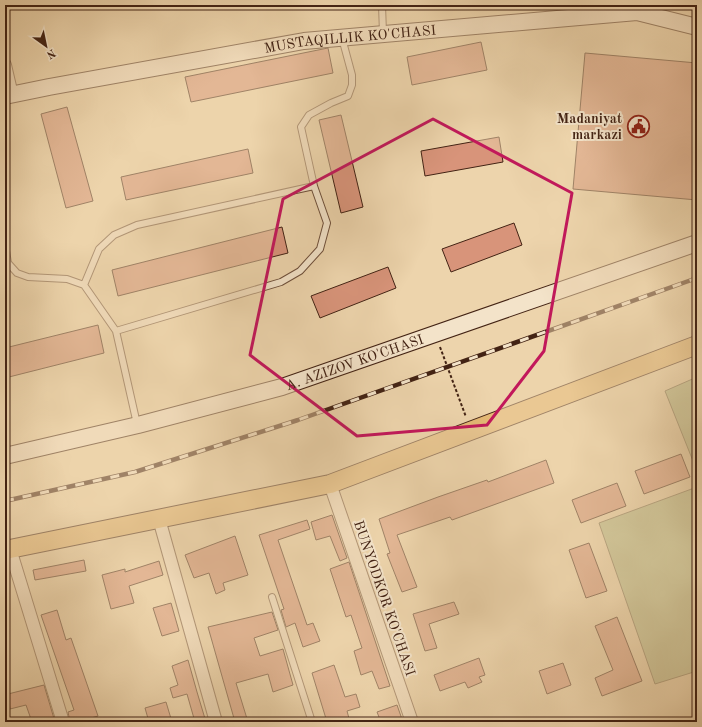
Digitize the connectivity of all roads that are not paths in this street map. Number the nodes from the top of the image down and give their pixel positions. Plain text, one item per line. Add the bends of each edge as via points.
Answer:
1 (382, 5) edge
2 (638, 8) edge
3 (697, 27) edge
4 (383, 34) junction
5 (342, 37) junction
6 (5, 65) edge
7 (8, 95) edge
8 (314, 186) junction
9 (697, 243) edge
10 (5, 245) edge
11 (84, 285) junction
12 (116, 331) junction
13 (697, 345) edge
14 (138, 425) junction
15 (5, 456) edge
16 (330, 484) junction
17 (158, 519) junction
18 (7, 550) edge
19 (272, 597) dead end
20 (63, 722) edge
21 (216, 722) edge
22 (312, 722) edge
23 (412, 722) edge

1 - 4 lane
2 - 3 street, MUSTAQILLIK KO'CHASI
2 - 4 street, MUSTAQILLIK KO'CHASI
4 - 5 street, MUSTAQILLIK KO'CHASI
5 - 7 street, MUSTAQILLIK KO'CHASI via 304,41
5 - 8 lane via 352,75 348,96 331,102 309,115 301,127
6 - 7 street
8 - 11 lane via 131,227 114,235 99,249
8 - 12 lane via 328,223 320,249 300,271 281,282
9 - 14 street, A. AZIZOV KO'CHASI via 282,387
10 - 11 lane via 8,263 17,273 28,277 67,279
11 - 12 lane
12 - 14 lane
13 - 16 main road
14 - 15 street, A. AZIZOV KO'CHASI
16 - 17 main road
16 - 23 street, BUNYODKOR KO'CHASI
17 - 18 main road
17 - 21 street
18 - 20 street
19 - 22 lane

